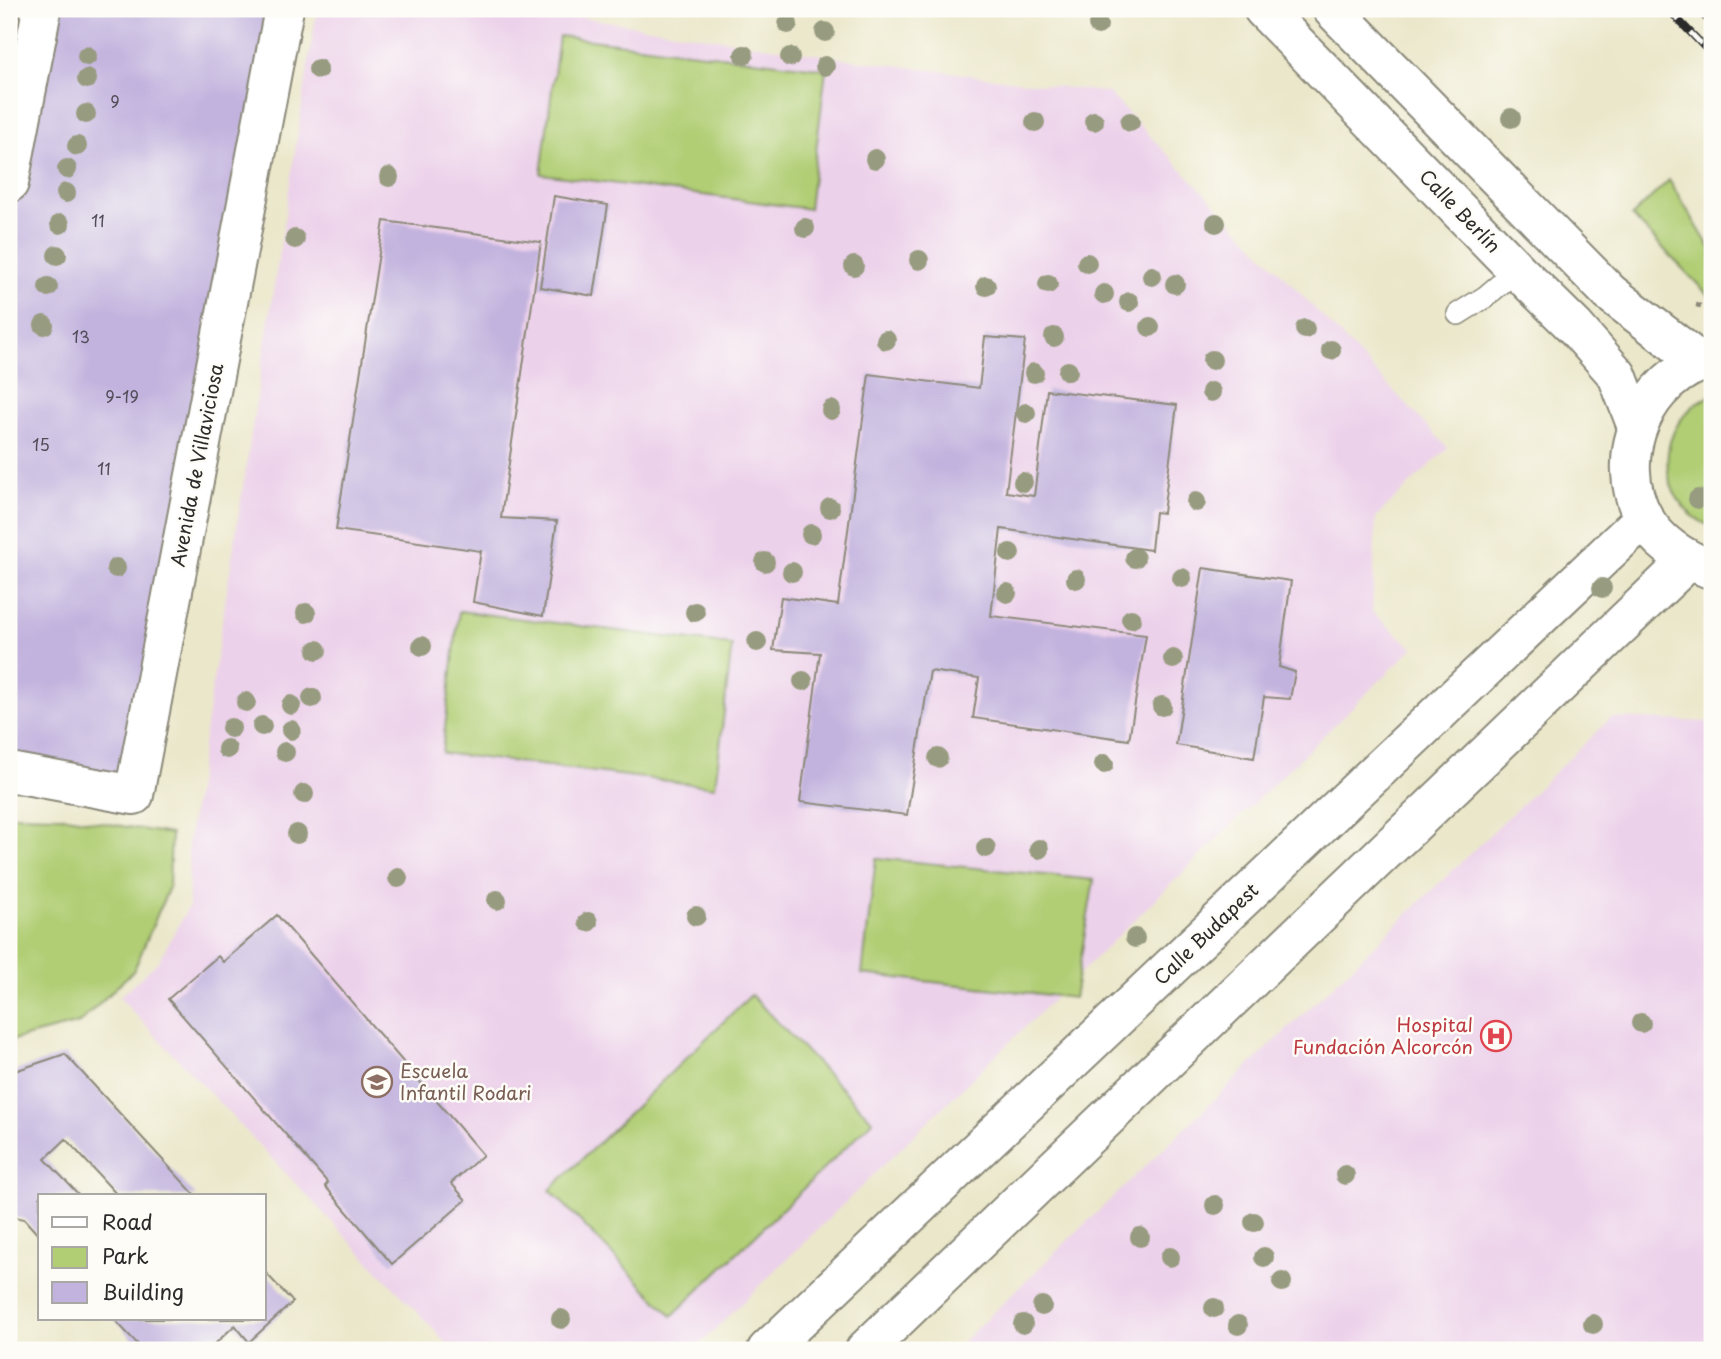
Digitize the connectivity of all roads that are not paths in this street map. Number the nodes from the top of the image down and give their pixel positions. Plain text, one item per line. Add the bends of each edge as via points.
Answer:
1 (42, 9) edge
2 (282, 9) edge
3 (1263, 9) edge
4 (1332, 9) edge
5 (17, 101) edge
6 (9, 183) edge
7 (1517, 270) junction
8 (1458, 314) dead end
9 (1706, 361) edge
10 (1637, 427) junction
11 (1644, 518) junction
12 (1700, 565) edge
13 (9, 772) edge
14 (767, 1350) edge
15 (865, 1350) edge

1 - 5 street
2 - 13 street, Avenida de Villaviciosa via 134,795
3 - 7 street, Calle Berlín
4 - 9 street via 1610,293
5 - 6 street
7 - 8 lane
7 - 10 street, Calle Berlín via 1617,375
9 - 10 street via 1673,377 1651,400
10 - 11 street via 1631,457 1633,489
11 - 12 street via 1663,542
11 - 14 street, Calle Budapest
12 - 15 street

